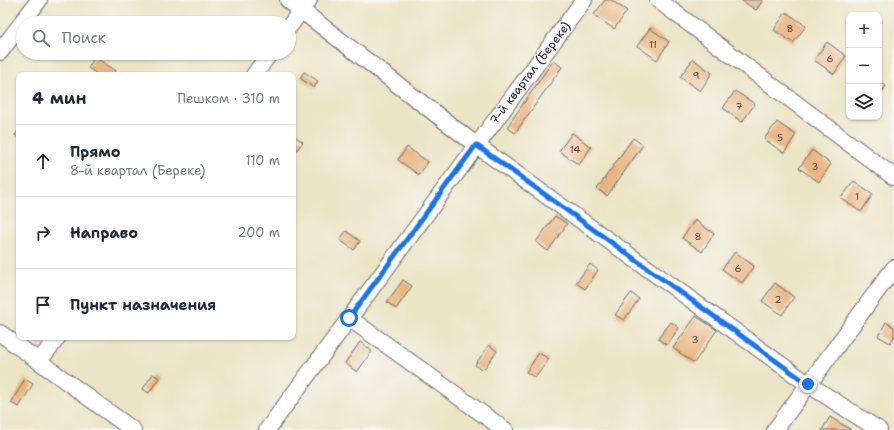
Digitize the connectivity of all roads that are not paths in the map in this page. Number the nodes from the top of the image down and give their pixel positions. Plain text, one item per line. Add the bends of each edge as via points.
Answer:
1 (39, 0) edge
2 (288, 0) edge
3 (584, 0) edge
4 (658, 0) edge
5 (305, 5) edge
6 (27, 16) edge
7 (296, 17) edge
8 (16, 31) edge
9 (0, 52) edge
10 (265, 60) edge
11 (256, 72) edge
12 (476, 145) junction
13 (894, 177) edge
14 (894, 268) edge
15 (349, 318) junction
16 (0, 333) edge
17 (56, 340) edge
18 (39, 361) junction
19 (808, 384) junction
20 (133, 430) edge
21 (267, 430) edge
22 (505, 430) edge
23 (775, 430) edge
24 (879, 430) edge

1 - 6 street
2 - 5 street
3 - 12 street, 7-й квартал (Береке)
4 - 13 street
5 - 7 street
5 - 12 street
8 - 9 street
10 - 11 street
12 - 15 street, 7-й квартал (Береке)
12 - 19 street
14 - 19 street
15 - 21 street, 7-й квартал (Береке)
15 - 22 street
16 - 18 street
17 - 18 street
18 - 20 street
19 - 23 street
19 - 24 street

